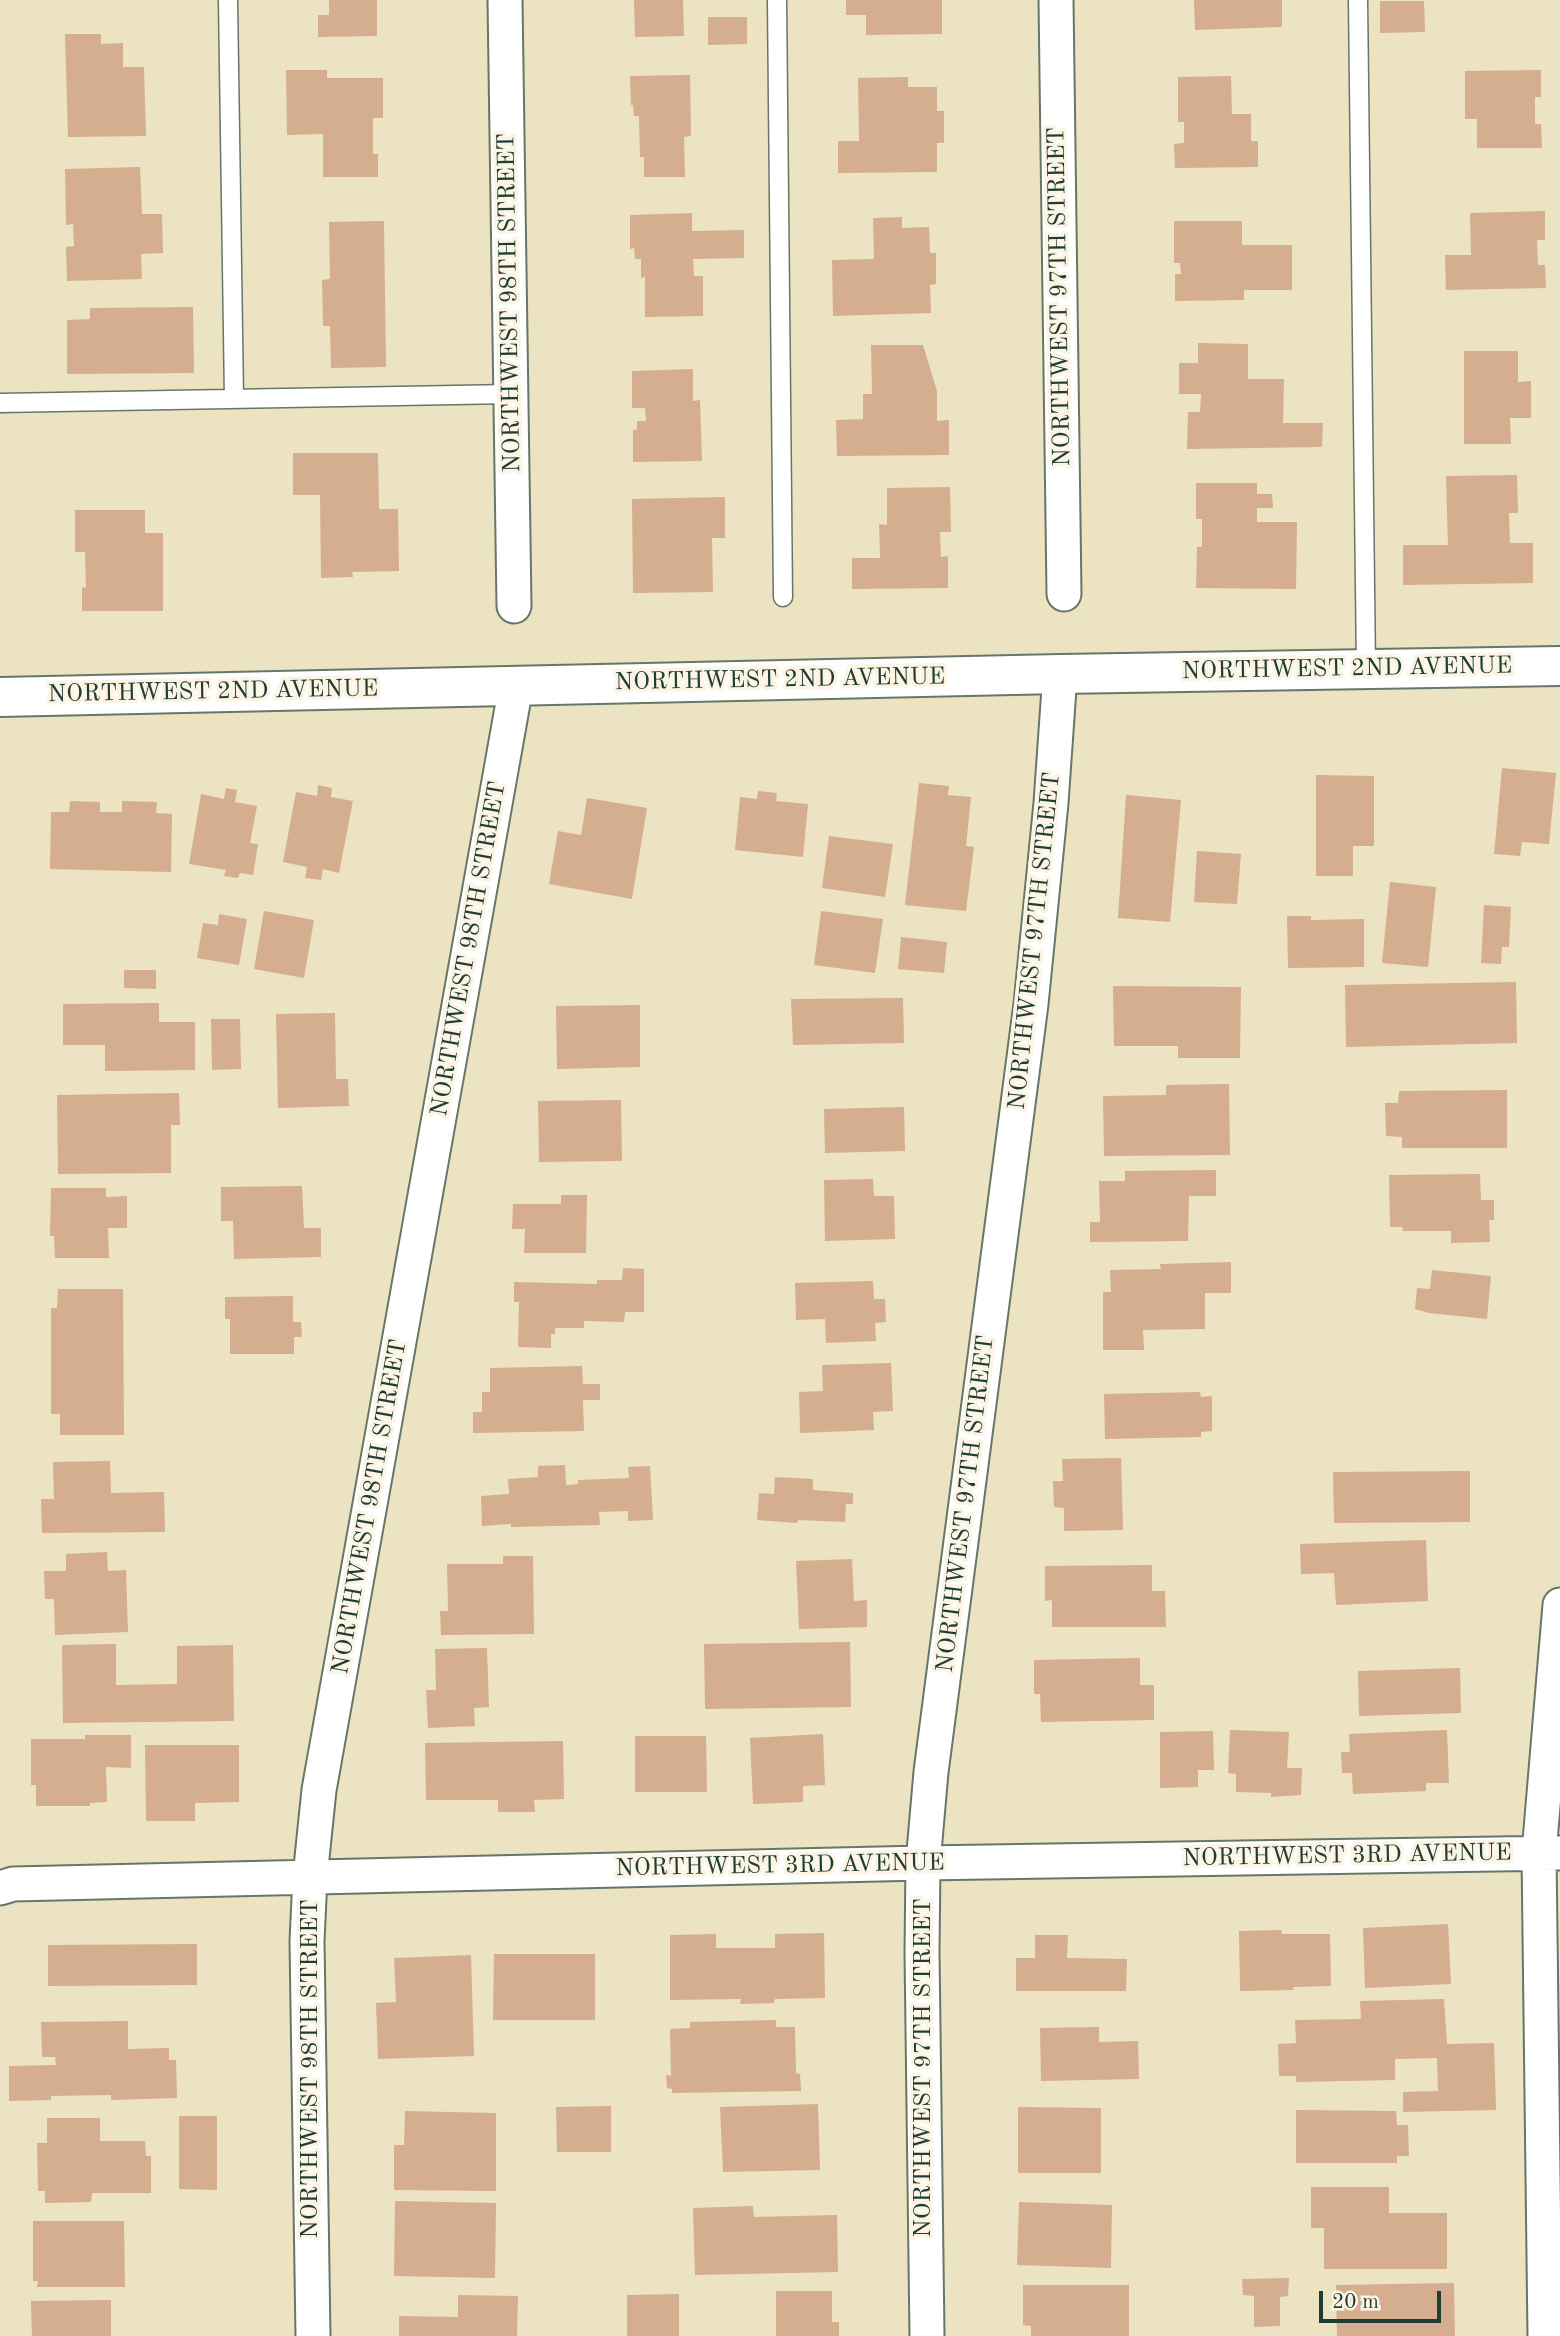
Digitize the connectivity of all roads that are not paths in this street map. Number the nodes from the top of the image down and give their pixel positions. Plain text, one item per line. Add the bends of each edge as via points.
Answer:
1 (228, 0) edge
2 (505, 0) edge
3 (777, 0) edge
4 (1056, 0) edge
5 (1358, 0) edge
6 (512, 394) junction
7 (234, 398) junction
8 (0, 403) edge
9 (1064, 593) dead end
10 (783, 597) dead end
11 (514, 606) dead end
12 (1560, 666) edge
13 (1366, 669) junction
14 (1060, 674) junction
15 (516, 686) junction
16 (0, 697) edge
17 (1560, 1605) edge
18 (1550, 1853) edge
19 (923, 1863) junction
20 (310, 1877) junction
21 (0, 1888) edge
22 (313, 2336) edge
23 (927, 2336) edge
24 (1545, 2336) edge

1 - 7 lane
2 - 6 street, NORTHWEST 98TH STREET
3 - 10 lane
4 - 9 street, NORTHWEST 97TH STREET
5 - 13 lane
6 - 7 lane
6 - 11 street, NORTHWEST 98TH STREET
7 - 8 lane
12 - 13 street, NORTHWEST 2ND AVENUE
13 - 14 street, NORTHWEST 2ND AVENUE
14 - 15 street, NORTHWEST 2ND AVENUE
14 - 19 street, NORTHWEST 97TH STREET via 1031,1004
15 - 16 street, NORTHWEST 2ND AVENUE
15 - 20 street, NORTHWEST 98TH STREET via 319,1790
17 - 18 street
18 - 19 street, NORTHWEST 3RD AVENUE
18 - 24 street
19 - 20 street, NORTHWEST 3RD AVENUE
19 - 23 street, NORTHWEST 97TH STREET
20 - 21 street, NORTHWEST 3RD AVENUE via 13,1884
20 - 22 street, NORTHWEST 98TH STREET

